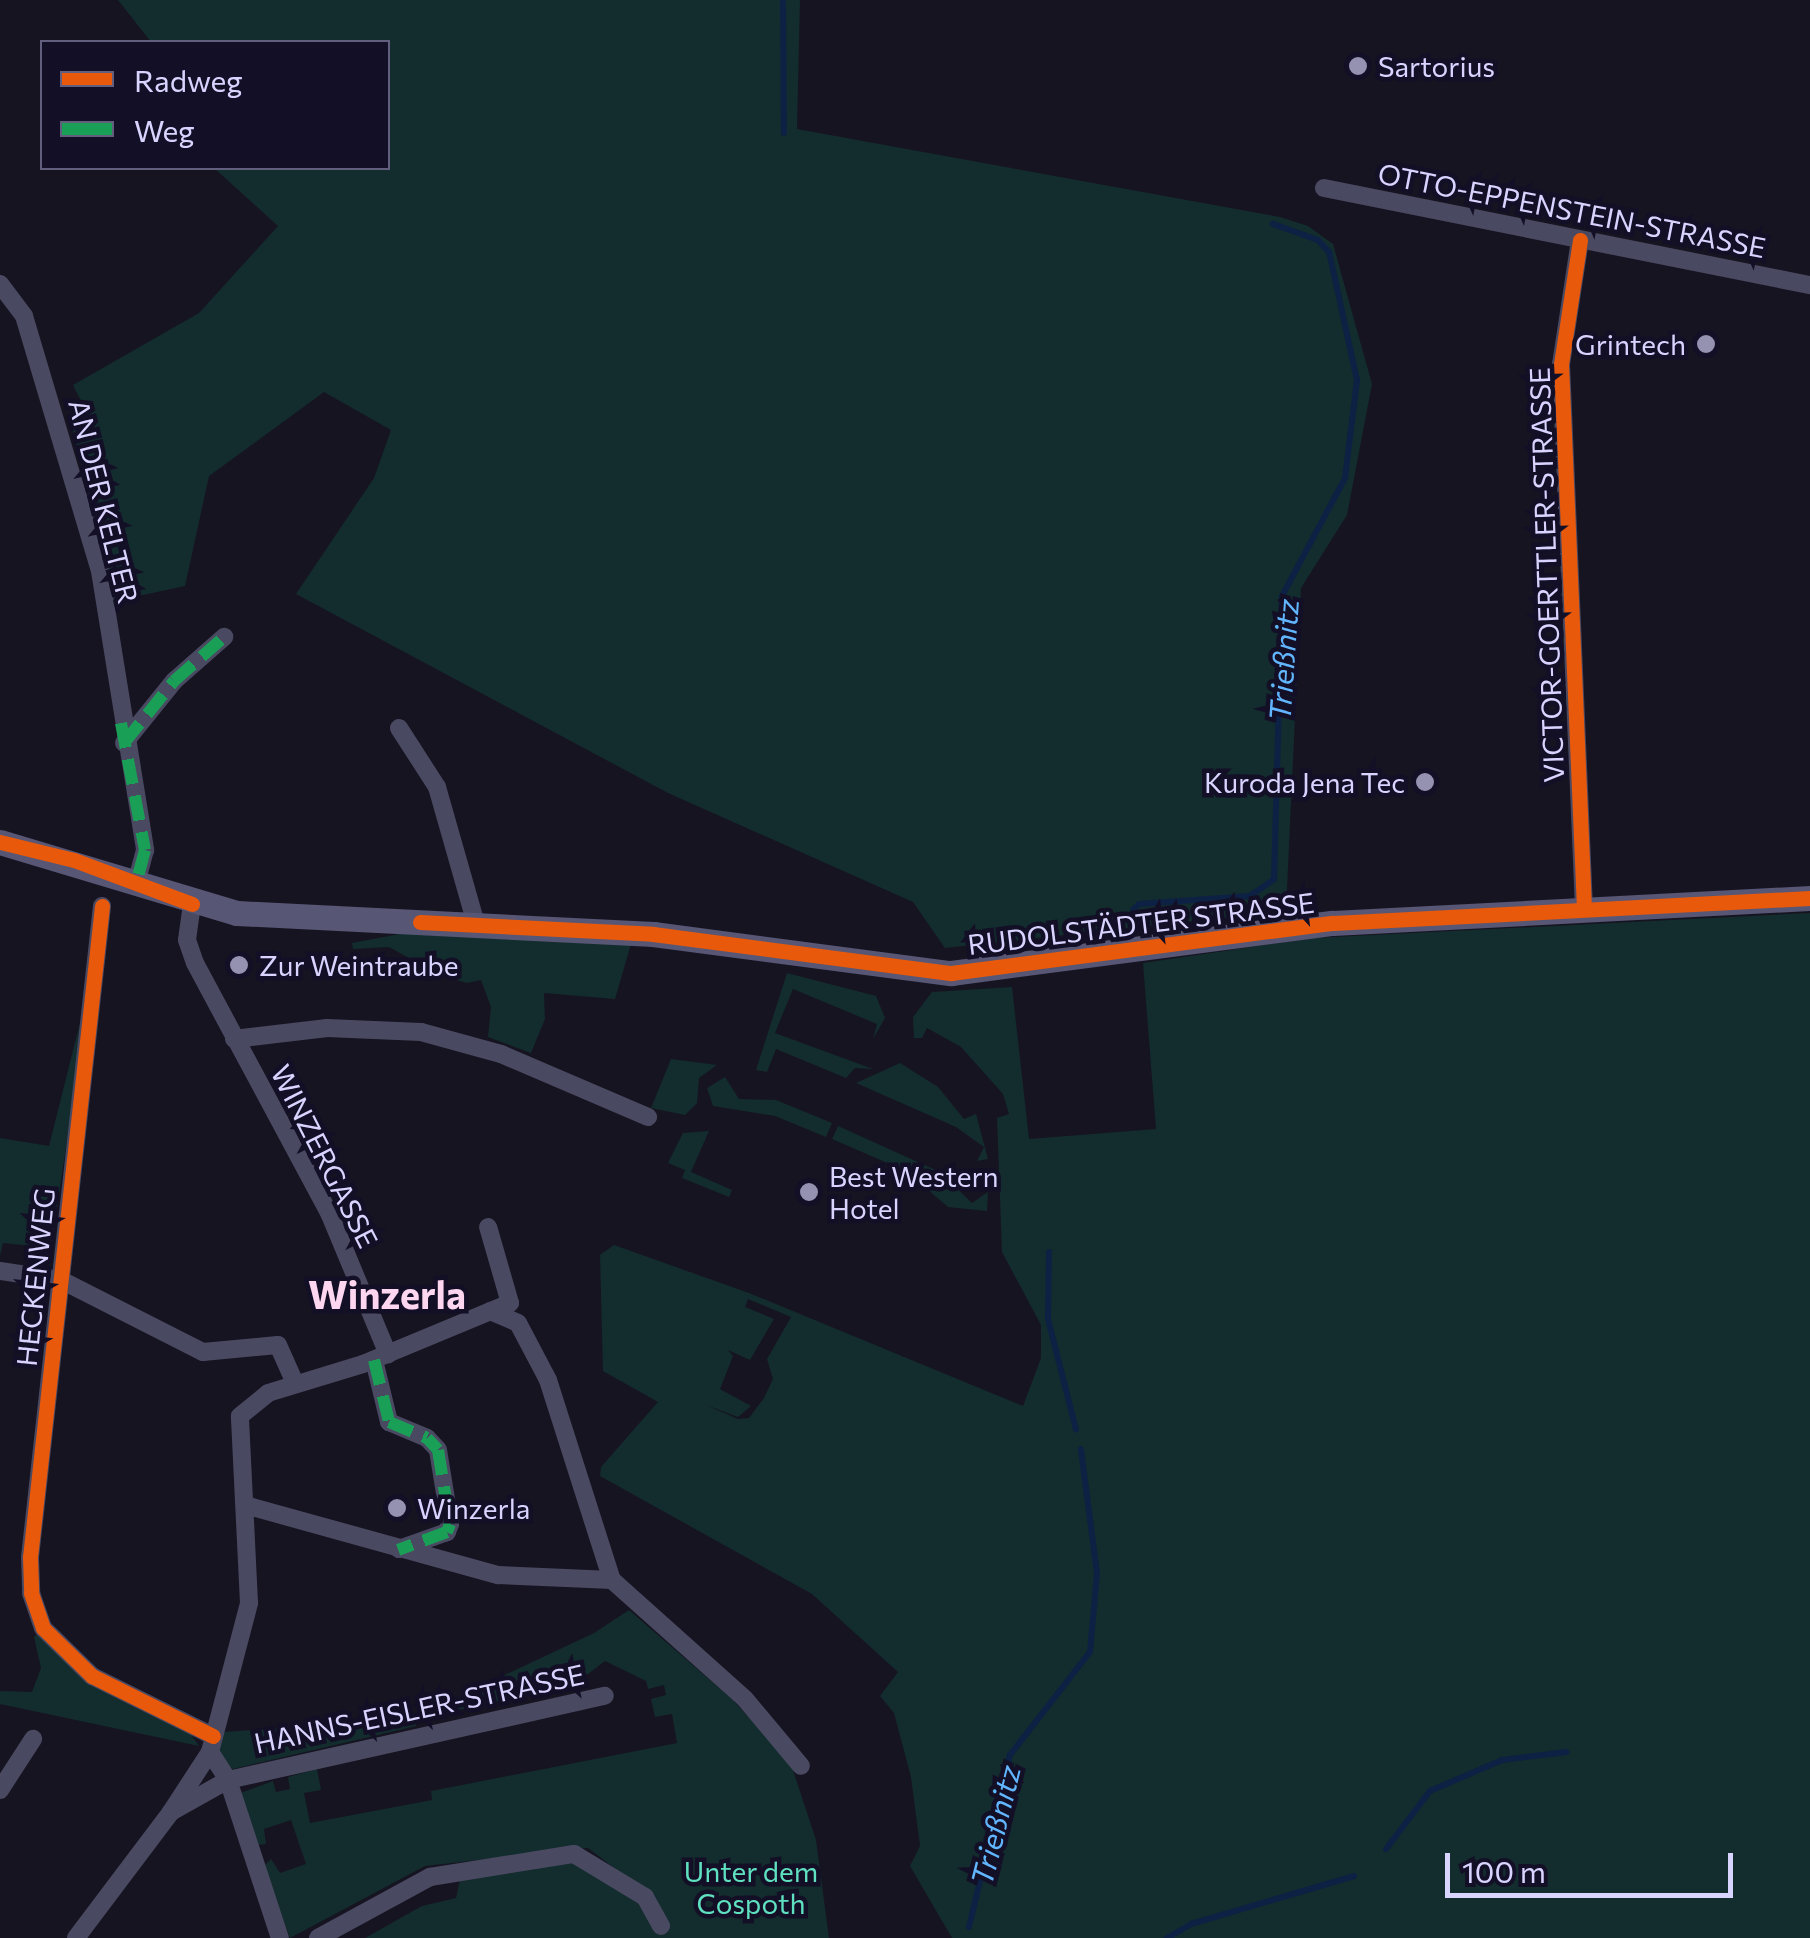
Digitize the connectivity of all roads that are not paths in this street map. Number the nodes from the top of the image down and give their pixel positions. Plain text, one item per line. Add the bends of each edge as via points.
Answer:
1 (1324, 188) dead end
2 (1580, 240) junction
3 (0, 284) edge
4 (1810, 285) edge
5 (224, 637) dead end
6 (399, 728) dead end
7 (124, 743) junction
8 (0, 842) edge
9 (136, 883) junction
10 (1810, 898) edge
11 (192, 904) junction
12 (102, 906) dead end
13 (1584, 909) junction
14 (476, 924) junction
15 (234, 1040) junction
16 (648, 1117) dead end
17 (488, 1227) dead end
18 (0, 1271) edge
19 (61, 1280) junction
20 (490, 1311) junction
21 (381, 1357) junction
22 (295, 1383) junction
23 (245, 1505) junction
24 (398, 1550) junction
25 (612, 1580) junction
26 (605, 1696) dead end
27 (32, 1739) dead end
28 (212, 1744) junction
29 (801, 1766) dead end
30 (228, 1780) junction
31 (0, 1790) edge
32 (171, 1812) junction
33 (661, 1926) dead end
34 (76, 1938) edge
35 (280, 1938) edge
36 (318, 1938) edge

1 - 2 street, OTTO-EPPENSTEIN-STRASSE
2 - 4 street, OTTO-EPPENSTEIN-STRASSE
2 - 13 street, VICTOR-GOERTTLER-STRASSE via 1560,364
3 - 7 street, AN DER KELTER via 24,316 78,486 100,570
5 - 7 street via 174,681
6 - 14 street via 437,787
7 - 9 street, AN DER KELTER via 146,850
8 - 9 street, RUDOLSTÄDTER STRASSE
9 - 11 street, RUDOLSTÄDTER STRASSE
10 - 13 street, RUDOLSTÄDTER STRASSE
11 - 14 street, RUDOLSTÄDTER STRASSE via 265,916
11 - 15 street, WINZERGASSE via 187,940
12 - 19 street, HECKENWEG
13 - 14 street, RUDOLSTÄDTER STRASSE via 1334,923 951,972 653,934
15 - 16 street, WINZERGASSE via 327,1028 421,1032 500,1054
15 - 21 street, WINZERGASSE via 330,1215
17 - 20 street via 510,1303
18 - 19 street
19 - 22 street via 203,1352 278,1345
19 - 28 street, HECKENWEG via 30,1557 35,1608 55,1642 92,1676
20 - 21 street
20 - 25 street via 518,1323 548,1380
21 - 22 street
21 - 24 street, WINZERGASSE via 389,1422 438,1450 450,1524 445,1533
22 - 23 street via 254,1400 240,1416
23 - 24 street via 336,1526
23 - 28 street via 248,1603
24 - 25 street via 508,1576
25 - 29 street via 744,1699
26 - 30 street, HANNS-EISLER-STRASSE
27 - 31 street
28 - 30 street
28 - 32 street
30 - 32 street, HANNS-EISLER-STRASSE
30 - 35 street
32 - 34 street, HANNS-EISLER-STRASSE
33 - 36 street via 645,1897 574,1854 430,1878

